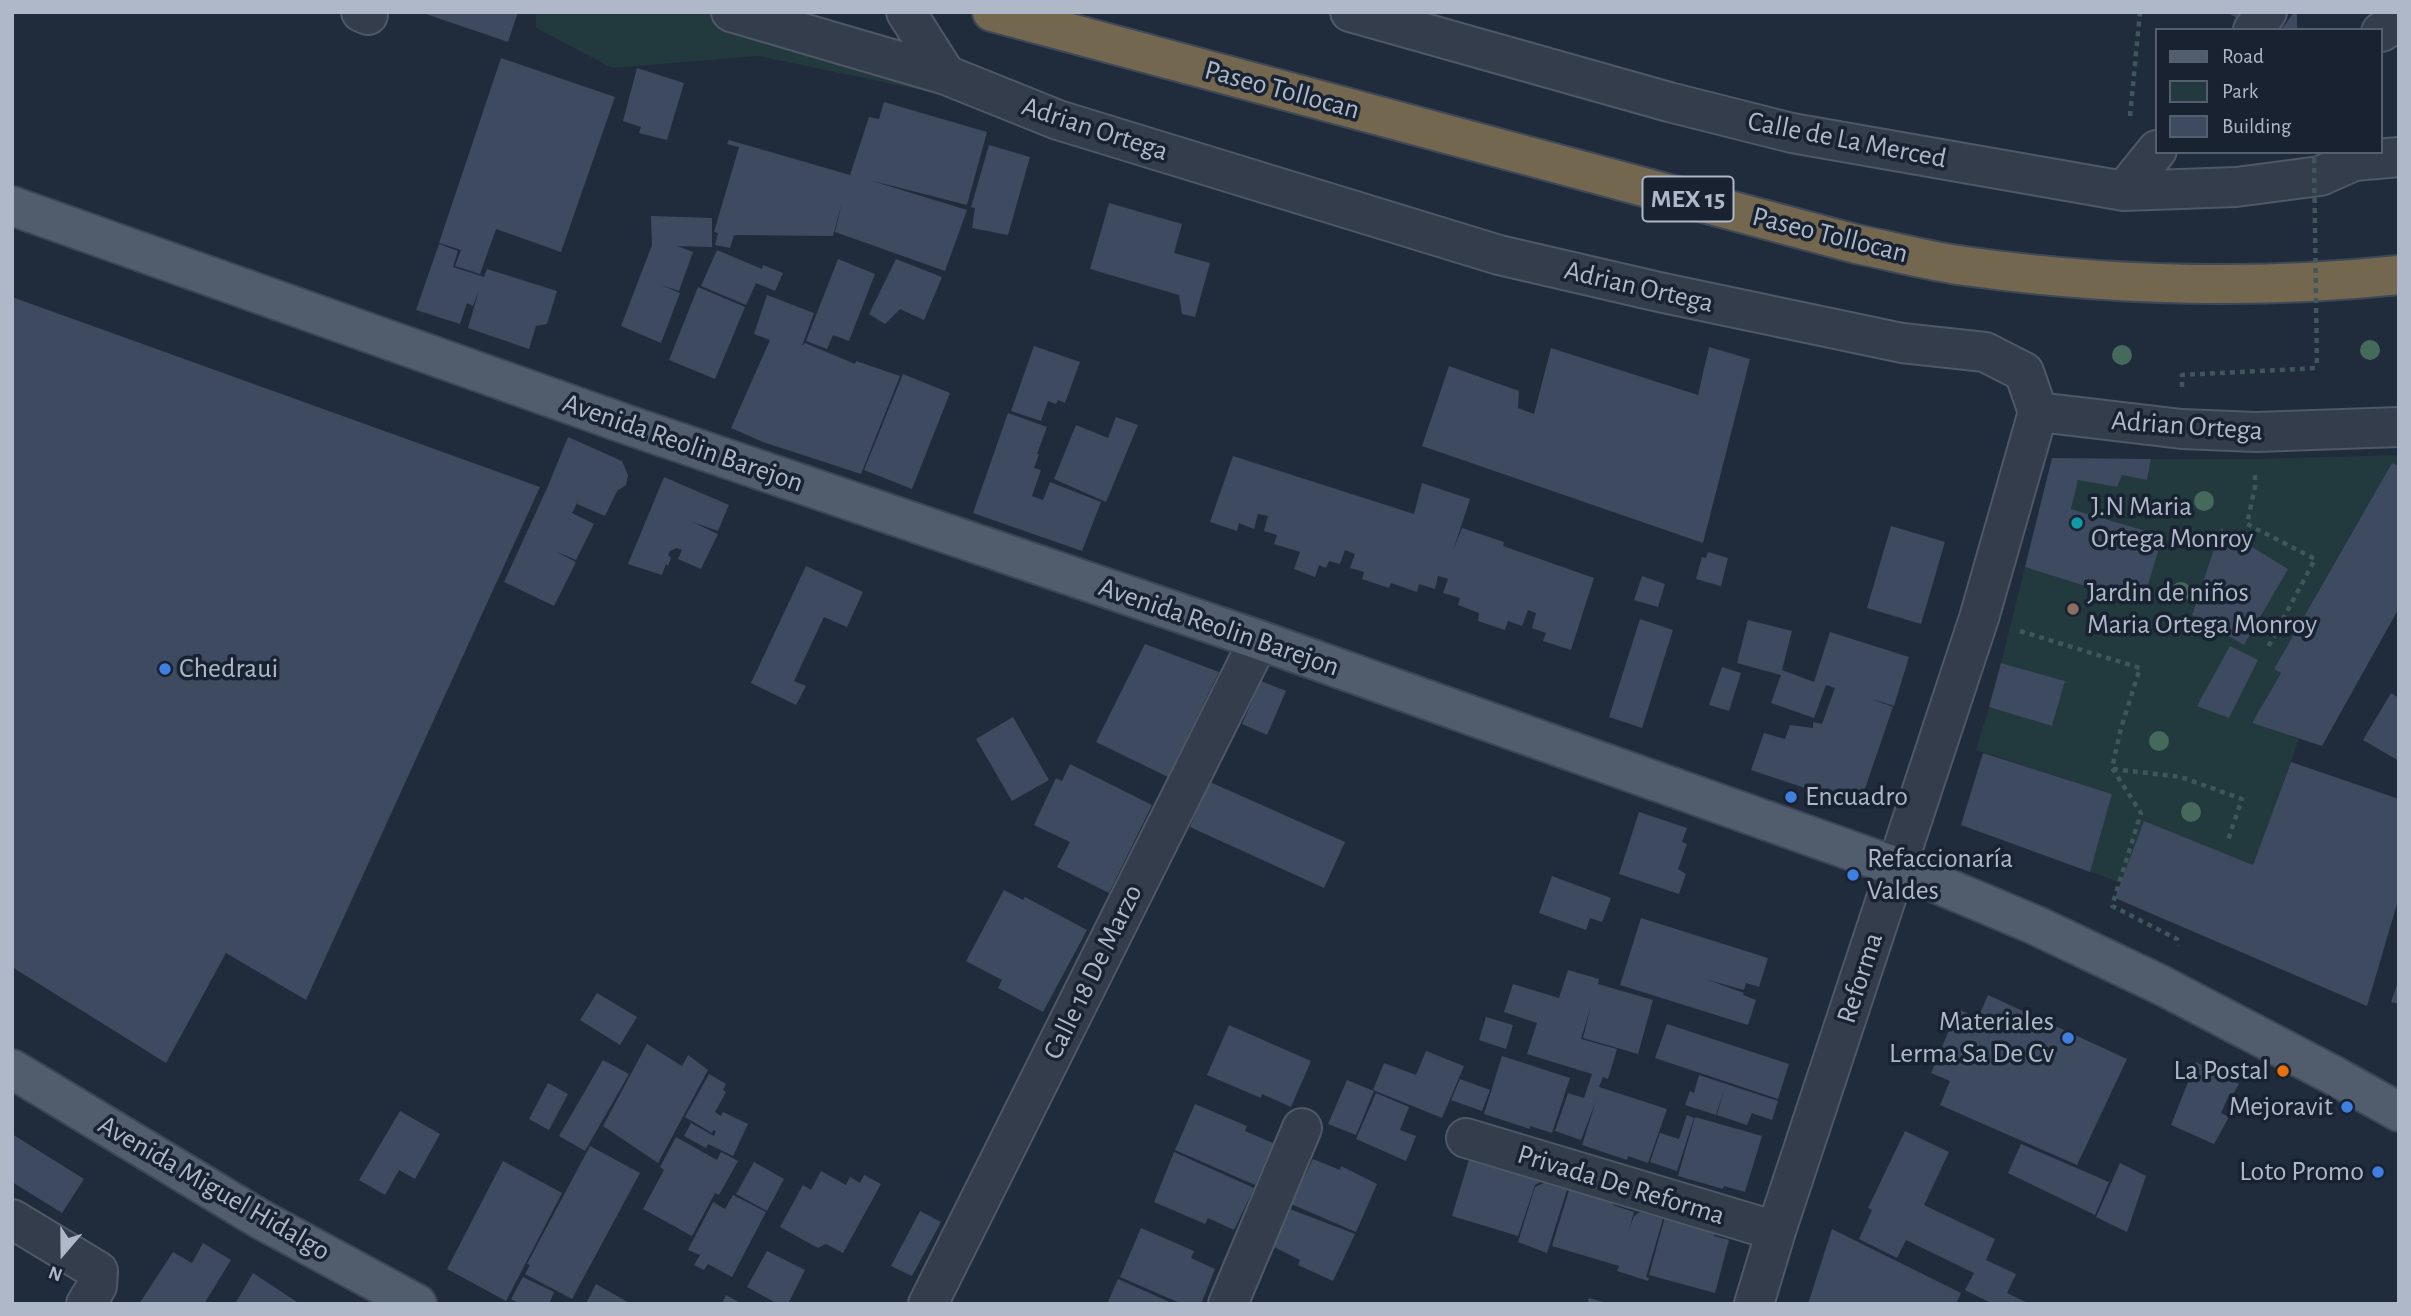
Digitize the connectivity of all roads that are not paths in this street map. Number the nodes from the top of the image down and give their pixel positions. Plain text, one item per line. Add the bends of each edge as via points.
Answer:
1 (731, 12) edge
2 (906, 12) edge
3 (992, 12) edge
4 (1350, 12) edge
5 (2267, 12) edge
6 (2399, 24) edge
7 (2255, 28) edge
8 (2383, 31) edge
9 (946, 75) junction
10 (2143, 138) edge
11 (2354, 157) edge
12 (2399, 157) edge
13 (2124, 191) junction
14 (12, 206) edge
15 (2399, 275) edge
16 (2038, 412) junction
17 (2399, 427) edge
18 (1259, 640) junction
19 (1897, 867) junction
20 (12, 1069) edge
21 (2399, 1112) edge
22 (1302, 1128) dead end
23 (1466, 1138) dead end
24 (12, 1219) edge
25 (1776, 1231) junction
26 (86, 1304) edge
27 (417, 1304) edge
28 (928, 1304) edge
29 (1228, 1304) edge
30 (1754, 1304) edge

1 - 9 street, Adrian Ortega
2 - 9 street
3 - 15 highway, Paseo Tollocan / MEX 15 via 1842,240 1962,266 2162,284 2263,284
4 - 13 street, Calle de La Merced via 1792,133
5 - 7 street
6 - 8 street
9 - 16 street, Adrian Ortega via 1058,120 1499,255 1902,343 1985,352 2024,372
10 - 13 street
11 - 12 street, Calle de La Merced
11 - 13 street, Calle de La Merced via 2320,176 2236,187
14 - 18 main road, Avenida Reolin Barejon via 628,425
16 - 17 street, Adrian Ortega via 2182,429 2256,432
16 - 19 street, Reforma via 1979,618
18 - 19 main road, Avenida Reolin Barejon
18 - 28 street, Calle 18 De Marzo
19 - 21 main road, Avenida Reolin Barejon via 2161,985
19 - 25 street, Reforma
20 - 27 main road, Avenida Miguel Hidalgo via 260,1219
22 - 29 street
23 - 25 street, Privada De Reforma
24 - 26 street via 99,1271 97,1286
25 - 30 street, Reforma

